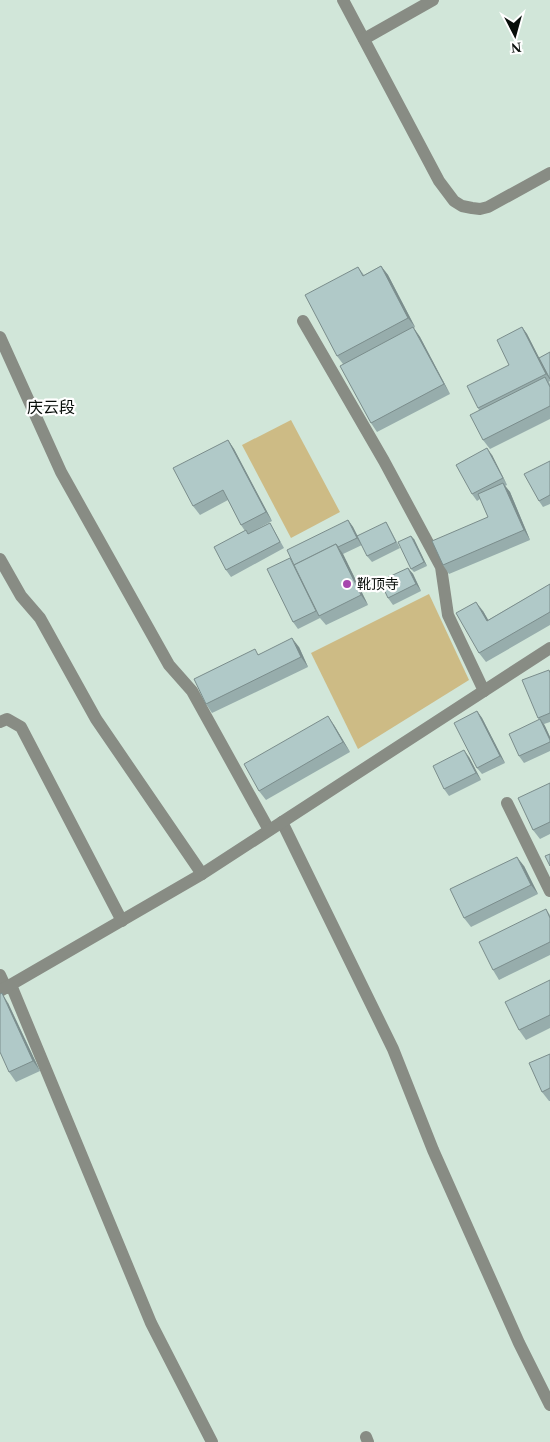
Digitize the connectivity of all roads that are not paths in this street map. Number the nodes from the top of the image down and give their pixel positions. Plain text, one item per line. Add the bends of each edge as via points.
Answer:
1 (343, 0) edge
2 (433, 0) edge
3 (364, 39) junction
4 (550, 173) edge
5 (303, 321) dead end
6 (0, 337) edge
7 (0, 559) edge
8 (550, 648) edge
9 (484, 691) junction
10 (0, 722) edge
11 (507, 803) dead end
12 (282, 822) junction
13 (269, 830) junction
14 (202, 874) junction
15 (550, 891) edge
16 (122, 921) junction
17 (0, 975) edge
18 (6, 988) edge
19 (550, 1405) edge
20 (212, 1442) edge

1 - 3 street
2 - 3 street
3 - 4 street via 439,181 454,201 472,208 488,207
5 - 9 street via 384,460 440,567 448,615
6 - 13 street via 61,472 169,665 192,691
7 - 14 street via 21,596 40,618 96,719
8 - 9 street
9 - 12 street
10 - 16 street via 7,719 21,727
11 - 15 street
12 - 13 street
12 - 19 street via 393,1049 437,1159 519,1344
13 - 14 street
14 - 16 street
16 - 18 street
17 - 18 street
18 - 20 street via 151,1323

